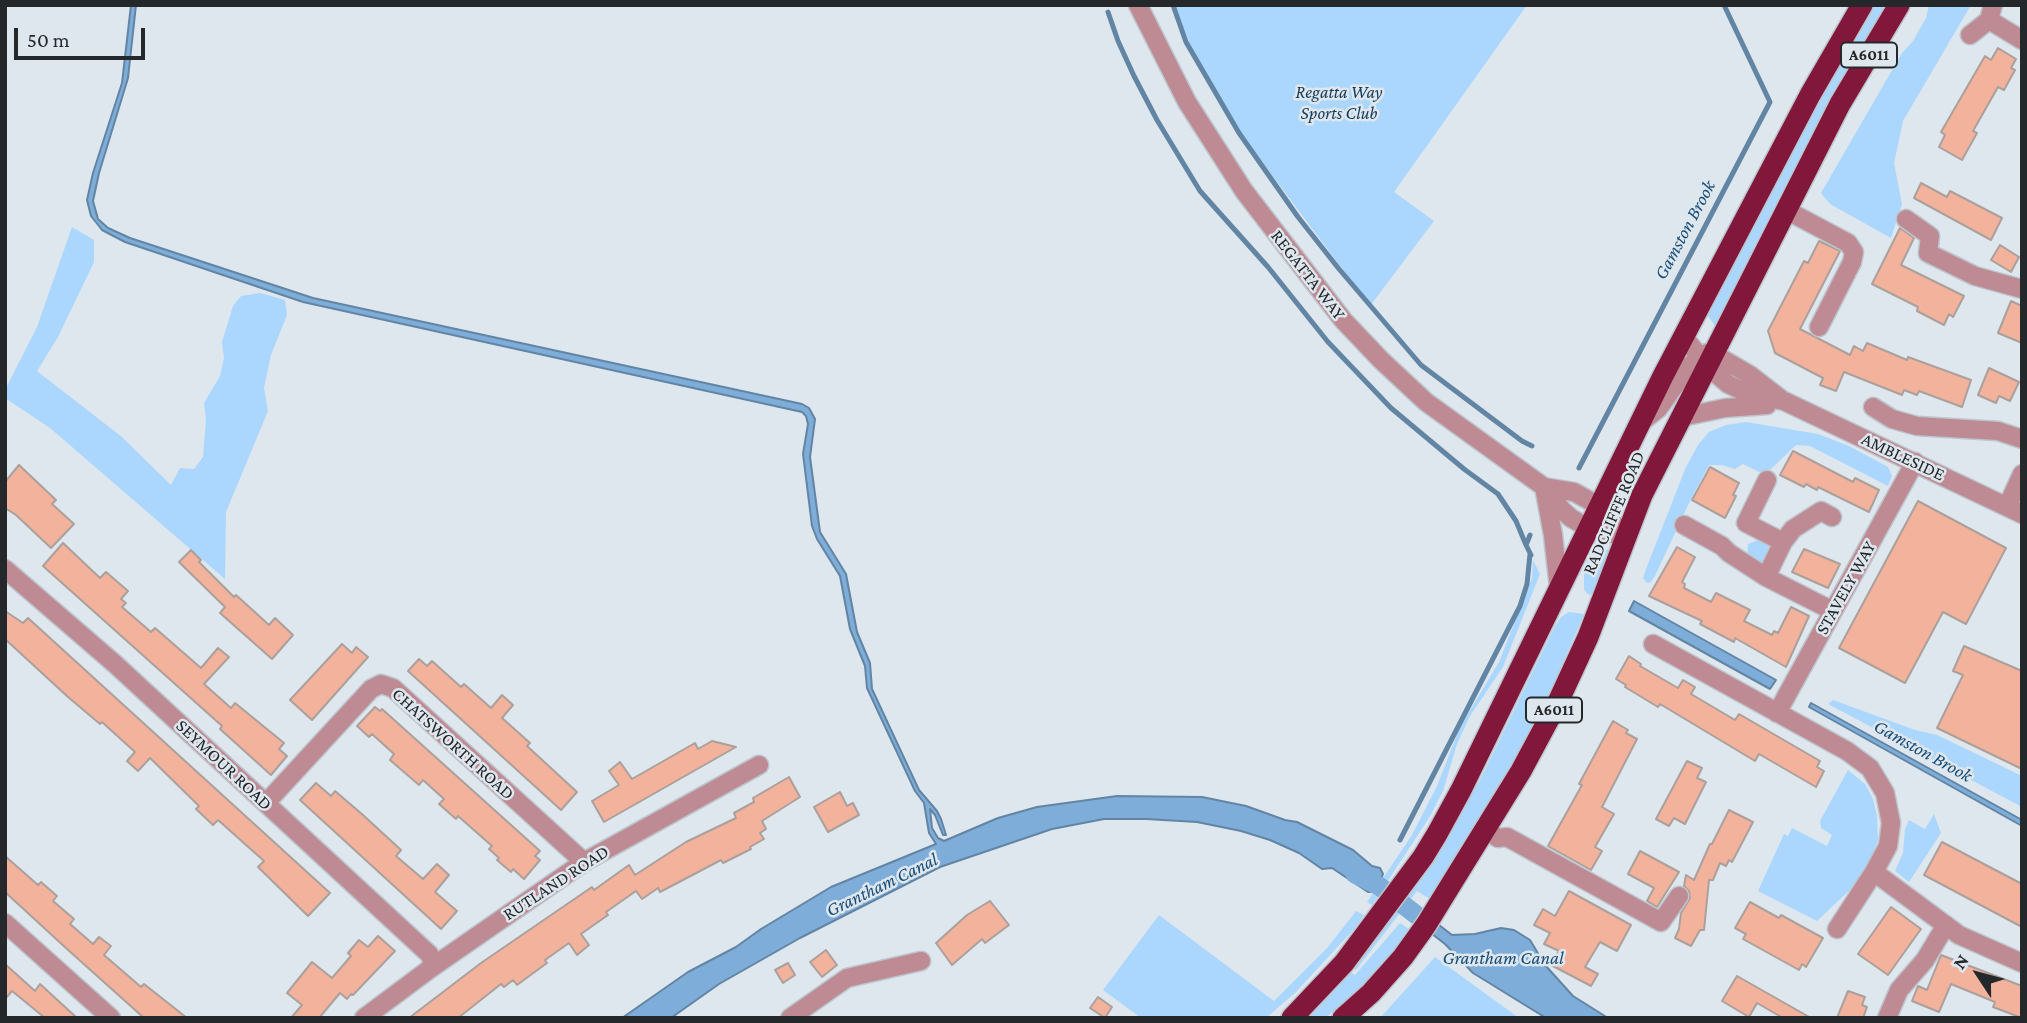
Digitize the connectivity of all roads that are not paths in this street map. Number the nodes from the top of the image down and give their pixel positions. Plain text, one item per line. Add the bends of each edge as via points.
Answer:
1 (1138, 5) edge
2 (1862, 5) edge
3 (1899, 5) edge
4 (1991, 13) edge
5 (1970, 35) dead end
6 (2022, 40) edge
7 (1786, 210) junction
8 (1906, 219) dead end
9 (2022, 289) edge
10 (1819, 327) dead end
11 (1684, 336) junction
12 (1707, 359) junction
13 (1784, 401) junction
14 (1872, 407) dead end
15 (1682, 417) junction
16 (1639, 424) junction
17 (2022, 439) edge
18 (1914, 463) junction
19 (2022, 474) edge
20 (1768, 480) dead end
21 (1544, 487) junction
22 (1599, 506) junction
23 (2014, 510) edge
24 (1832, 517) dead end
25 (1684, 525) dead end
26 (1588, 528) junction
27 (1625, 537) junction
28 (1783, 542) junction
29 (5, 569) edge
30 (1766, 577) junction
31 (1559, 588) junction
32 (1833, 611) junction
33 (1653, 644) dead end
34 (1777, 713) junction
35 (759, 765) dead end
36 (266, 803) junction
37 (1486, 830) junction
38 (584, 862) junction
39 (1874, 873) junction
40 (1679, 896) dead end
41 (5, 923) edge
42 (1946, 925) junction
43 (1837, 929) dead end
44 (921, 961) dead end
45 (2022, 963) edge
46 (431, 968) junction
47 (111, 1018) edge
48 (364, 1018) edge
49 (790, 1018) edge
50 (1292, 1018) edge
51 (1343, 1018) edge
52 (1887, 1018) edge

1 - 21 street, REGATTA WAY via 1187,102 1244,191 1343,320 1444,417
2 - 11 highway, RADCLIFFE ROAD / A6011
3 - 7 highway, RADCLIFFE ROAD / A6011 via 1839,104
4 - 5 street
4 - 6 street
7 - 10 street via 1848,243 1854,252
7 - 12 highway, RADCLIFFE ROAD / A6011
8 - 9 street via 1930,236 1928,253 1975,276
11 - 12 street, AMBLESIDE
11 - 16 highway, RADCLIFFE ROAD / A6011
12 - 13 street, AMBLESIDE via 1728,384 1751,395
12 - 15 highway, RADCLIFFE ROAD / A6011
12 - 16 street via 1689,366 1658,408
13 - 15 street
13 - 18 street, AMBLESIDE
14 - 17 street via 1917,426 1998,431
15 - 27 highway, RADCLIFFE ROAD / A6011
16 - 22 highway, RADCLIFFE ROAD / A6011
18 - 23 street, AMBLESIDE
18 - 32 street, STAVELY WAY
19 - 23 street
20 - 28 street via 1746,523
21 - 22 street, REGATTA WAY via 1574,492
21 - 26 street, REGATTA WAY via 1562,510
21 - 31 street, RADCLIFFE ROAD
22 - 26 highway, RADCLIFFE ROAD / A6011
22 - 27 street, REGATTA WAY
24 - 28 street via 1821,511 1793,529
25 - 30 street
26 - 27 street, REGATTA WAY
26 - 31 highway, RADCLIFFE ROAD / A6011
27 - 37 highway, RADCLIFFE ROAD / A6011 via 1558,702
28 - 30 street
29 - 36 street, SEYMOUR ROAD
30 - 32 street
31 - 50 highway, RADCLIFFE ROAD / A6011 via 1461,790 1423,857 1344,963
32 - 34 street, STAVELY WAY
33 - 34 street
34 - 39 street via 1847,751 1881,783 1891,823 1888,846
35 - 38 street, RUTLAND ROAD
36 - 38 street, CHATSWORTH ROAD via 371,689 381,684 393,688
36 - 46 street, SEYMOUR ROAD via 429,954
37 - 40 street via 1498,838 1507,837 1661,922
37 - 51 highway, RADCLIFFE ROAD / A6011 via 1403,957
38 - 46 street, RUTLAND ROAD
39 - 42 street
39 - 43 street
41 - 47 street
42 - 45 street
42 - 52 street via 1899,990
44 - 49 street via 847,978
46 - 48 street, RUTLAND ROAD

